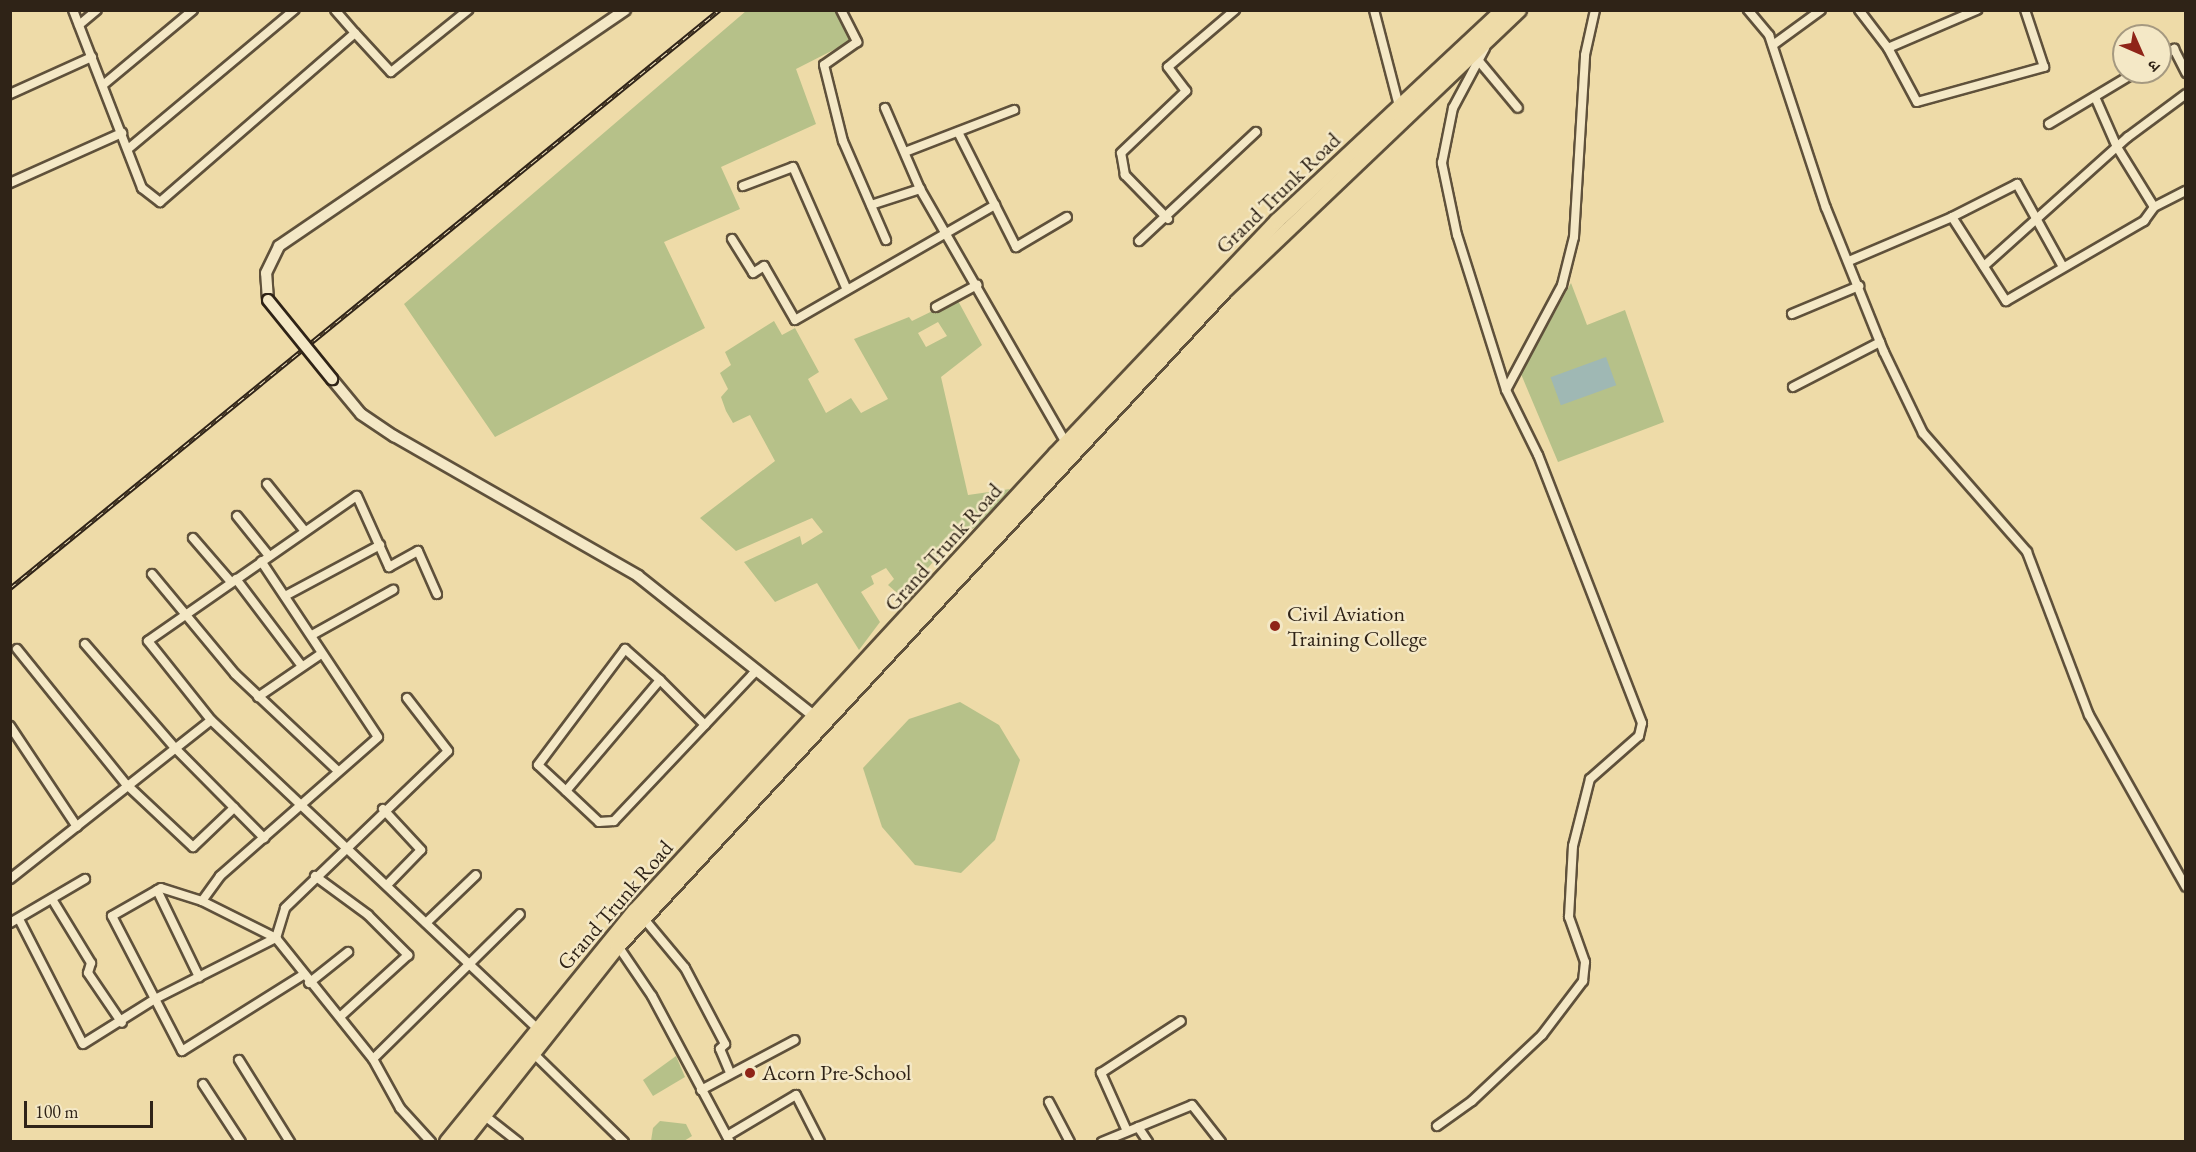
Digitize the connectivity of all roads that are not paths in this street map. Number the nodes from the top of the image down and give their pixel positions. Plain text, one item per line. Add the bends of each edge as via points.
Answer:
1 (73, 10) edge
2 (97, 10) edge
3 (194, 10) edge
4 (294, 10) edge
5 (335, 10) edge
6 (468, 10) edge
7 (625, 10) edge
8 (841, 10) edge
9 (1235, 10) edge
10 (1374, 10) edge
11 (1503, 10) edge
12 (1519, 10) edge
13 (1595, 10) edge
14 (1748, 10) edge
15 (1821, 10) edge
16 (1859, 10) edge
17 (1977, 10) edge
18 (2025, 10) edge
19 (1810, 14) edge
20 (79, 25) junction
21 (1495, 31) junction
22 (355, 33) junction
23 (1773, 45) junction
24 (1888, 48) junction
25 (2172, 50) edge
26 (92, 57) junction
27 (1478, 60) junction
28 (2186, 73) edge
29 (2116, 84) edge
30 (103, 85) junction
31 (10, 94) edge
32 (2186, 94) edge
33 (2095, 97) junction
34 (1399, 106) junction
35 (885, 108) dead end
36 (1518, 108) dead end
37 (1014, 110) dead end
38 (2049, 124) dead end
39 (958, 132) junction
40 (1256, 132) dead end
41 (122, 133) junction
42 (2116, 147) junction
43 (128, 149) junction
44 (905, 152) junction
45 (10, 183) edge
46 (743, 186) dead end
47 (920, 189) junction
48 (2186, 191) edge
49 (871, 205) junction
50 (995, 205) junction
51 (2154, 207) junction
52 (1067, 217) dead end
53 (1952, 217) junction
54 (1168, 219) junction
55 (2036, 219) junction
56 (948, 233) junction
57 (732, 239) dead end
58 (886, 240) dead end
59 (1139, 241) dead end
60 (1849, 261) junction
61 (1984, 266) junction
62 (2063, 267) junction
63 (977, 285) junction
64 (1859, 286) junction
65 (847, 290) junction
66 (936, 307) dead end
67 (1792, 314) dead end
68 (1880, 342) junction
69 (1793, 387) dead end
70 (1506, 390) junction
71 (1066, 442) junction
72 (267, 484) dead end
73 (237, 516) dead end
74 (304, 530) junction
75 (192, 538) dead end
76 (380, 545) junction
77 (265, 558) junction
78 (152, 574) dead end
79 (233, 580) junction
80 (393, 590) dead end
81 (437, 594) dead end
82 (285, 596) junction
83 (184, 614) junction
84 (312, 634) junction
85 (84, 644) dead end
86 (17, 649) dead end
87 (321, 654) junction
88 (301, 665) junction
89 (757, 670) junction
90 (660, 681) junction
91 (258, 697) junction
92 (407, 698) dead end
93 (211, 720) junction
94 (822, 721) junction
95 (705, 724) junction
96 (10, 726) edge
97 (175, 748) junction
98 (338, 771) junction
99 (126, 784) junction
100 (566, 792) junction
101 (303, 804) junction
102 (234, 808) junction
103 (383, 809) junction
104 (77, 827) junction
105 (264, 838) junction
106 (345, 844) junction
107 (476, 875) dead end
108 (315, 876) junction
109 (10, 879) edge
110 (85, 879) dead end
111 (387, 885) junction
112 (2186, 887) edge
113 (157, 890) junction
114 (52, 899) junction
115 (202, 901) junction
116 (520, 914) dead end
117 (18, 919) junction
118 (645, 920) junction
119 (10, 923) edge
120 (426, 923) junction
121 (276, 938) junction
122 (618, 946) junction
123 (348, 952) dead end
124 (469, 964) junction
125 (303, 975) junction
126 (200, 977) junction
127 (309, 982) junction
128 (155, 999) junction
129 (341, 1016) junction
130 (1182, 1021) dead end
131 (122, 1023) junction
132 (538, 1029) junction
133 (795, 1040) dead end
134 (529, 1049) junction
135 (374, 1059) junction
136 (239, 1060) dead end
137 (730, 1072) junction
138 (203, 1084) dead end
139 (701, 1090) junction
140 (1049, 1102) dead end
141 (485, 1116) junction
142 (1437, 1125) dead end
143 (1138, 1127) junction
144 (1127, 1131) junction
145 (729, 1138) edge
146 (241, 1142) edge
147 (290, 1142) edge
148 (431, 1142) edge
149 (447, 1142) edge
150 (463, 1142) edge
151 (519, 1142) edge
152 (624, 1142) edge
153 (820, 1142) edge
154 (1070, 1142) edge
155 (1102, 1142) edge
156 (1148, 1142) edge
157 (1221, 1142) edge

1 - 20 street
2 - 20 street
3 - 30 street
4 - 43 street
5 - 22 street
6 - 22 street via 392,72
7 - 89 main road, bridge via 279,246 266,273 268,300 361,414 638,576
8 - 49 street via 857,42 824,65 843,141
9 - 54 street via 1168,67 1186,90 1121,153 1125,176
10 - 34 street
11 - 34 highway, Grand Trunk Road
12 - 21 highway, Grand Trunk Road
13 - 70 street via 1585,55 1574,237 1562,285
14 - 23 street
15 - 19 street
16 - 24 street
17 - 24 street
18 - 24 street via 2044,67 1917,102
19 - 23 street
20 - 26 street
21 - 27 street
21 - 94 highway, Grand Trunk Road via 1225,290
22 - 43 street via 159,202 142,188
23 - 60 street
25 - 28 street
26 - 30 street
26 - 31 street
27 - 36 street
27 - 70 street via 1453,108 1442,163 1457,235
29 - 33 street
30 - 41 street
32 - 42 street
33 - 38 street
33 - 42 street
34 - 71 highway, Grand Trunk Road via 1277,221
35 - 44 street
37 - 39 street
39 - 44 street
39 - 50 street
40 - 54 street
41 - 43 street
41 - 45 street
42 - 51 street
42 - 55 street
44 - 47 street
46 - 65 street via 793,167
47 - 49 street
47 - 56 street
48 - 51 street
49 - 58 street
50 - 52 street via 1016,247
50 - 56 street
51 - 62 street via 2144,222
53 - 55 street via 2017,184
53 - 60 street
53 - 61 street
54 - 59 street
55 - 61 street
55 - 62 street
56 - 63 street
56 - 65 street
57 - 65 street via 753,273 764,266 795,320
60 - 64 street
61 - 62 street via 2006,301
63 - 66 street
63 - 71 street via 1028,384
64 - 67 street
64 - 68 street
68 - 69 street
68 - 112 street via 1923,433 2026,552 2089,715
70 - 142 street via 1543,466 1641,723 1639,736 1590,779 1573,846 1569,917 1585,962 1583,981 1542,1035 1472,1101
71 - 94 highway, Grand Trunk Road
72 - 74 street
73 - 77 street
74 - 76 street via 357,496
74 - 77 street
75 - 79 street
76 - 81 street via 389,567 418,551
76 - 82 street
77 - 79 street
77 - 82 street
78 - 83 street
79 - 83 street
79 - 88 street
80 - 84 street
82 - 84 street
83 - 91 street
83 - 93 street via 148,641
84 - 87 street
85 - 97 street
86 - 99 street
87 - 88 street
87 - 98 street via 378,737
88 - 91 street
89 - 94 main road
89 - 95 street
90 - 95 street
90 - 100 street
90 - 100 street via 625,649 538,765
91 - 98 street
92 - 103 street via 448,751
93 - 97 street
93 - 101 street
94 - 118 highway, Grand Trunk Road
94 - 132 highway, Grand Trunk Road via 635,911
95 - 100 street via 614,820 599,822
96 - 104 street
97 - 99 street
97 - 102 street
98 - 101 street
99 - 102 street via 193,848
99 - 104 street
101 - 105 street
101 - 106 street
102 - 105 street
103 - 106 street
103 - 111 street via 421,850
104 - 109 street
105 - 115 street via 220,876
106 - 108 street
106 - 111 street
107 - 120 street
108 - 121 street via 285,908
108 - 129 street via 368,915 408,955
110 - 114 street
111 - 120 street
113 - 115 street
113 - 126 street
113 - 128 street via 112,916
114 - 117 street
114 - 131 street via 91,963 88,973
115 - 121 street
116 - 124 street
117 - 119 street
117 - 131 street via 83,1044
118 - 122 highway, Grand Trunk Road
118 - 137 street via 685,968 725,1044 720,1049
120 - 124 street
121 - 125 street
121 - 126 street
122 - 134 highway, Grand Trunk Road
122 - 139 street via 652,996
123 - 127 street
124 - 132 street
124 - 135 street
125 - 127 street
125 - 128 street via 182,1051
126 - 128 street
127 - 129 street
128 - 131 street
129 - 135 street
130 - 144 street via 1101,1073
132 - 134 highway, Grand Trunk Road
133 - 137 street
134 - 141 highway, Grand Trunk Road
134 - 149 highway, Grand Trunk Road
134 - 152 street
135 - 148 street via 400,1108
136 - 147 street
137 - 139 street
138 - 146 street
139 - 145 street
140 - 154 street
141 - 150 highway, Grand Trunk Road
141 - 151 street
143 - 144 street
143 - 156 street
143 - 157 street via 1192,1105
144 - 155 street
145 - 153 street via 796,1095

